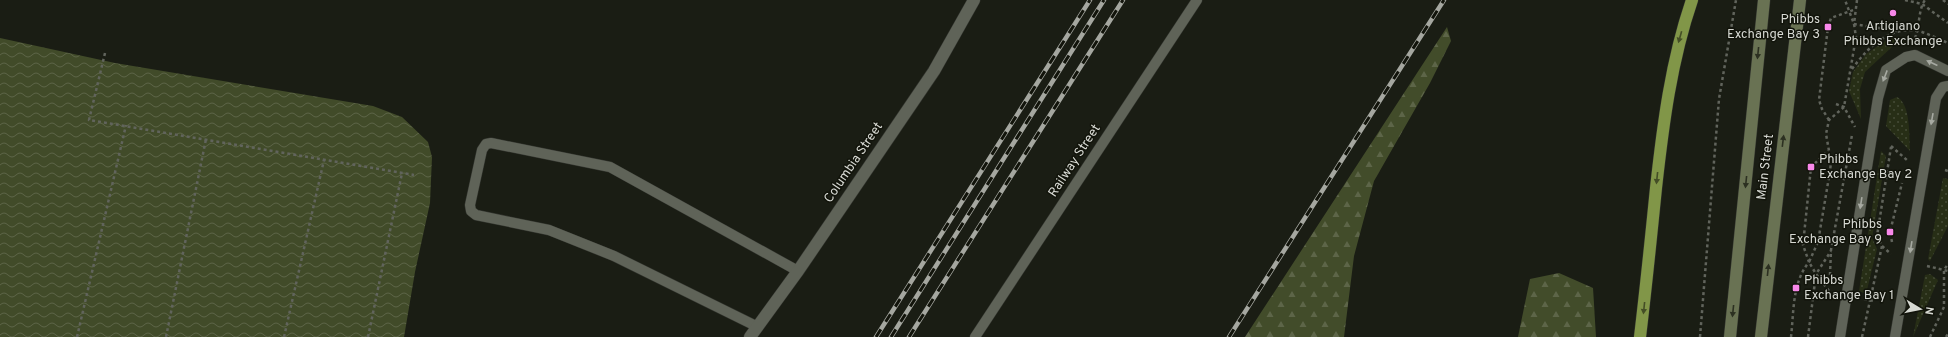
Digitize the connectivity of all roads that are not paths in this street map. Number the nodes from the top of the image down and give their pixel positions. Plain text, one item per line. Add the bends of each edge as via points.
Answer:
1 (974, 0) edge
2 (1197, 0) edge
3 (1692, 0) edge
4 (1764, 0) edge
5 (1800, 0) edge
6 (1948, 71) edge
7 (1948, 86) edge
8 (798, 271) junction
9 (758, 327) junction
10 (750, 337) edge
11 (975, 337) edge
12 (1640, 337) edge
13 (1730, 337) edge
14 (1761, 337) edge
15 (1840, 337) edge
16 (1895, 337) edge

1 - 8 street, Columbia Street via 934,71
2 - 11 lane, Railway Street
3 -> 12 highway via 1679,40 1669,88
4 -> 13 main road, Main Street
14 -> 5 main road, Main Street
6 -> 15 lane via 1915,55 1906,57 1886,70 1878,98
7 -> 16 lane via 1944,87 1936,98
8 - 9 street, Columbia Street
8 - 9 lane via 610,167 491,143 486,144 482,150 470,205 471,211 476,215 548,230 614,256
9 - 10 street, Columbia Street

